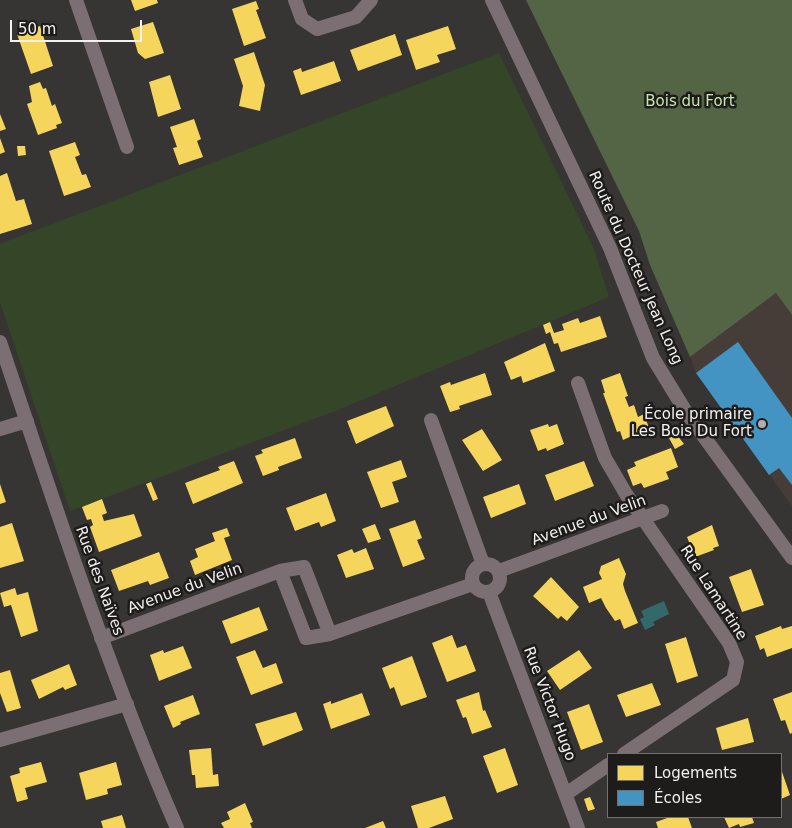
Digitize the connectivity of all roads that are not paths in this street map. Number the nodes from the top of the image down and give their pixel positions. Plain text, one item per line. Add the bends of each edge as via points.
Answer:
1 (76, 0) edge
2 (295, 0) edge
3 (371, 0) edge
4 (492, 0) edge
5 (126, 147) dead end
6 (0, 342) edge
7 (578, 383) dead end
8 (431, 420) dead end
9 (26, 421) junction
10 (0, 429) edge
11 (662, 511) dead end
12 (643, 519) junction
13 (792, 558) edge
14 (483, 564) junction
15 (280, 571) junction
16 (499, 572) junction
17 (473, 584) junction
18 (489, 592) junction
19 (330, 634) junction
20 (102, 638) junction
21 (127, 704) junction
22 (0, 740) edge
23 (625, 753) edge
24 (607, 766) edge
25 (566, 794) junction
26 (177, 828) edge
27 (578, 828) edge

1 - 5 street
2 - 3 street via 302,19 317,29 356,17
4 - 13 street, Route du Docteur Jean Long via 610,248 653,358 686,412
6 - 9 street, Rue des Naïves
7 - 12 street, Rue Lamartine via 605,458
8 - 14 street
9 - 10 street
9 - 20 street, Rue des Naïves
11 - 12 street, Avenue du Velin
12 - 16 street, Avenue du Velin
12 - 23 street, Rue Lamartine via 728,643 737,662 733,680
14 - 16 street via 493,565
14 - 17 street via 473,571
15 - 19 street via 306,638
15 - 19 street, Avenue du Velin via 304,567
15 - 20 street, Avenue du Velin
16 - 18 street via 499,582
17 - 18 street
17 - 19 street
18 - 25 street, Rue Victor Hugo
20 - 21 street, Rue des Naïves
21 - 22 street
21 - 26 street, Rue des Naïves
24 - 25 street
25 - 27 street, Rue Victor Hugo

